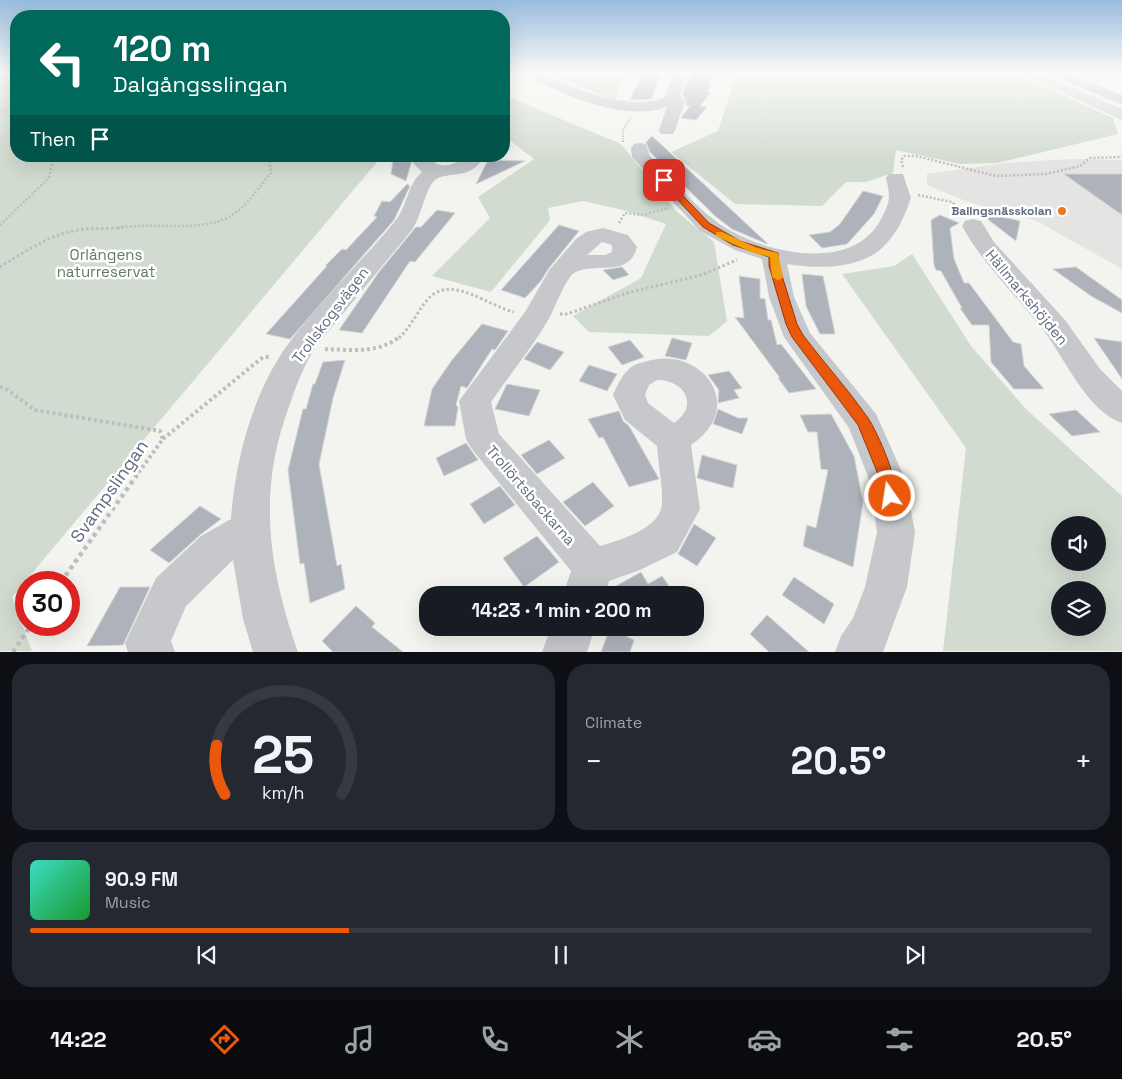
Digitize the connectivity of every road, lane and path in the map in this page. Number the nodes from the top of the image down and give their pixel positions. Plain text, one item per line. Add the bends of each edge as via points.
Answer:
1 (607, 102) edge
2 (667, 102) edge
3 (677, 102) edge
4 (1093, 102) edge
5 (639, 112) junction
6 (1122, 115) edge
7 (667, 130) dead end
8 (640, 148) joint
9 (1122, 157) edge
10 (53, 162) edge
11 (270, 162) edge
12 (470, 162) edge
13 (430, 163) edge
14 (903, 180) junction
15 (686, 204) junction
16 (0, 225) edge
17 (973, 226) joint
18 (611, 236) joint
19 (774, 255) junction
20 (0, 267) edge
21 (294, 358) junction
22 (0, 387) edge
23 (1122, 412) edge
24 (163, 439) junction
25 (673, 440) dead end
26 (250, 528) junction
27 (69, 571) edge
28 (589, 581) edge
29 (24, 636) edge
30 (570, 636) edge
31 (13, 652) edge
32 (153, 652) edge
33 (276, 652) edge
34 (564, 652) edge
35 (856, 652) edge

1 - 5 street
2 - 5 street
3 - 7 street
4 - 6 main road
5 - 8 path via 623,130 623,143
8 - 15 street via 641,157
9 - 14 path via 1090,158 1080,166 1046,174 996,176 916,156 904,156 901,160
10 - 16 path via 49,178
11 - 20 path via 272,173 232,216 182,226 143,224 109,230 71,231 36,245
12 - 13 street, Trollskogsvägen via 460,169
13 - 21 street, Trollskogsvägen via 413,212 405,224 367,265
14 - 17 path via 955,204
14 - 19 street via 901,198 892,219 871,246 839,257 810,259
15 - 18 path via 643,215 625,213
15 - 19 street via 722,236
17 - 23 street, Hällmarkshöjden via 1002,267 1055,326 1089,377
18 - 28 street, Trollörtsbackarna via 589,240 564,268 537,315 475,401 483,439
19 - 35 street via 774,266 791,324 864,423 887,479 896,532 886,587 870,632
21 - 24 path via 263,358
21 - 26 street, Trollskogsvägen via 262,434 251,482
22 - 24 path, Svampslingan via 35,410 160,431
24 - 27 path, Svampslingan
25 - 28 street, Trollörtsbackarna via 681,509 663,539 626,557
26 - 32 street via 215,549 171,592 147,643
26 - 33 street, Trollskogsvägen via 250,556 260,605
29 - 31 path
30 - 34 street

